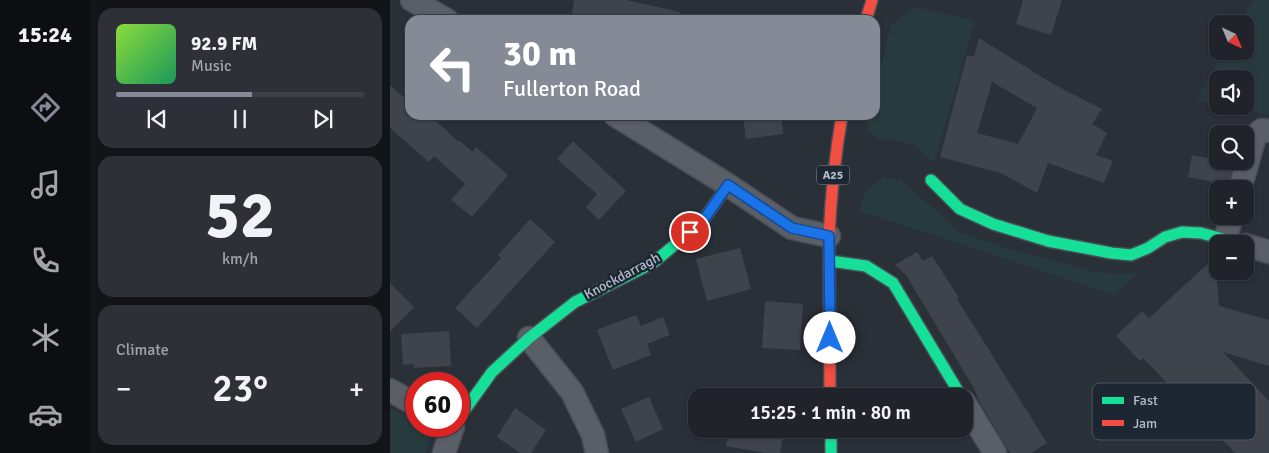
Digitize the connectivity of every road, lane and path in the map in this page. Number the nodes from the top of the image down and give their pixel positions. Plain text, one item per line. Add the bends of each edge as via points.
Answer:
1 (412, 0) edge
2 (872, 0) edge
3 (438, 15) edge
4 (868, 15) edge
5 (623, 120) edge
6 (841, 120) edge
7 (1269, 131) edge
8 (931, 180) dead end
9 (1243, 180) edge
10 (728, 185) junction
11 (1209, 235) edge
12 (829, 236) junction
13 (1254, 248) edge
14 (1269, 252) edge
15 (830, 261) junction
16 (529, 338) junction
17 (830, 388) edge
18 (956, 388) edge
19 (390, 390) edge
20 (405, 399) edge
21 (470, 403) edge
22 (973, 417) edge
23 (449, 437) edge
24 (830, 438) edge
25 (444, 453) edge
26 (598, 453) edge
27 (831, 453) edge
28 (994, 453) edge

1 - 3 street
2 - 4 street
5 - 10 street
6 - 12 street, A25 via 835,154
7 - 9 street via 1262,130 1256,136
8 - 11 street via 960,209 993,224 1048,241 1131,255 1182,232
10 - 12 street via 792,228
10 - 16 street, Knockdarragh via 702,222 653,262 574,302
12 - 15 street, A25
13 - 14 street
15 - 17 street, A25
15 - 18 street via 866,266 892,282
16 - 21 street, Knockdarragh via 492,372
16 - 26 street via 572,392
19 - 20 street
22 - 28 street
23 - 25 street
24 - 27 street

